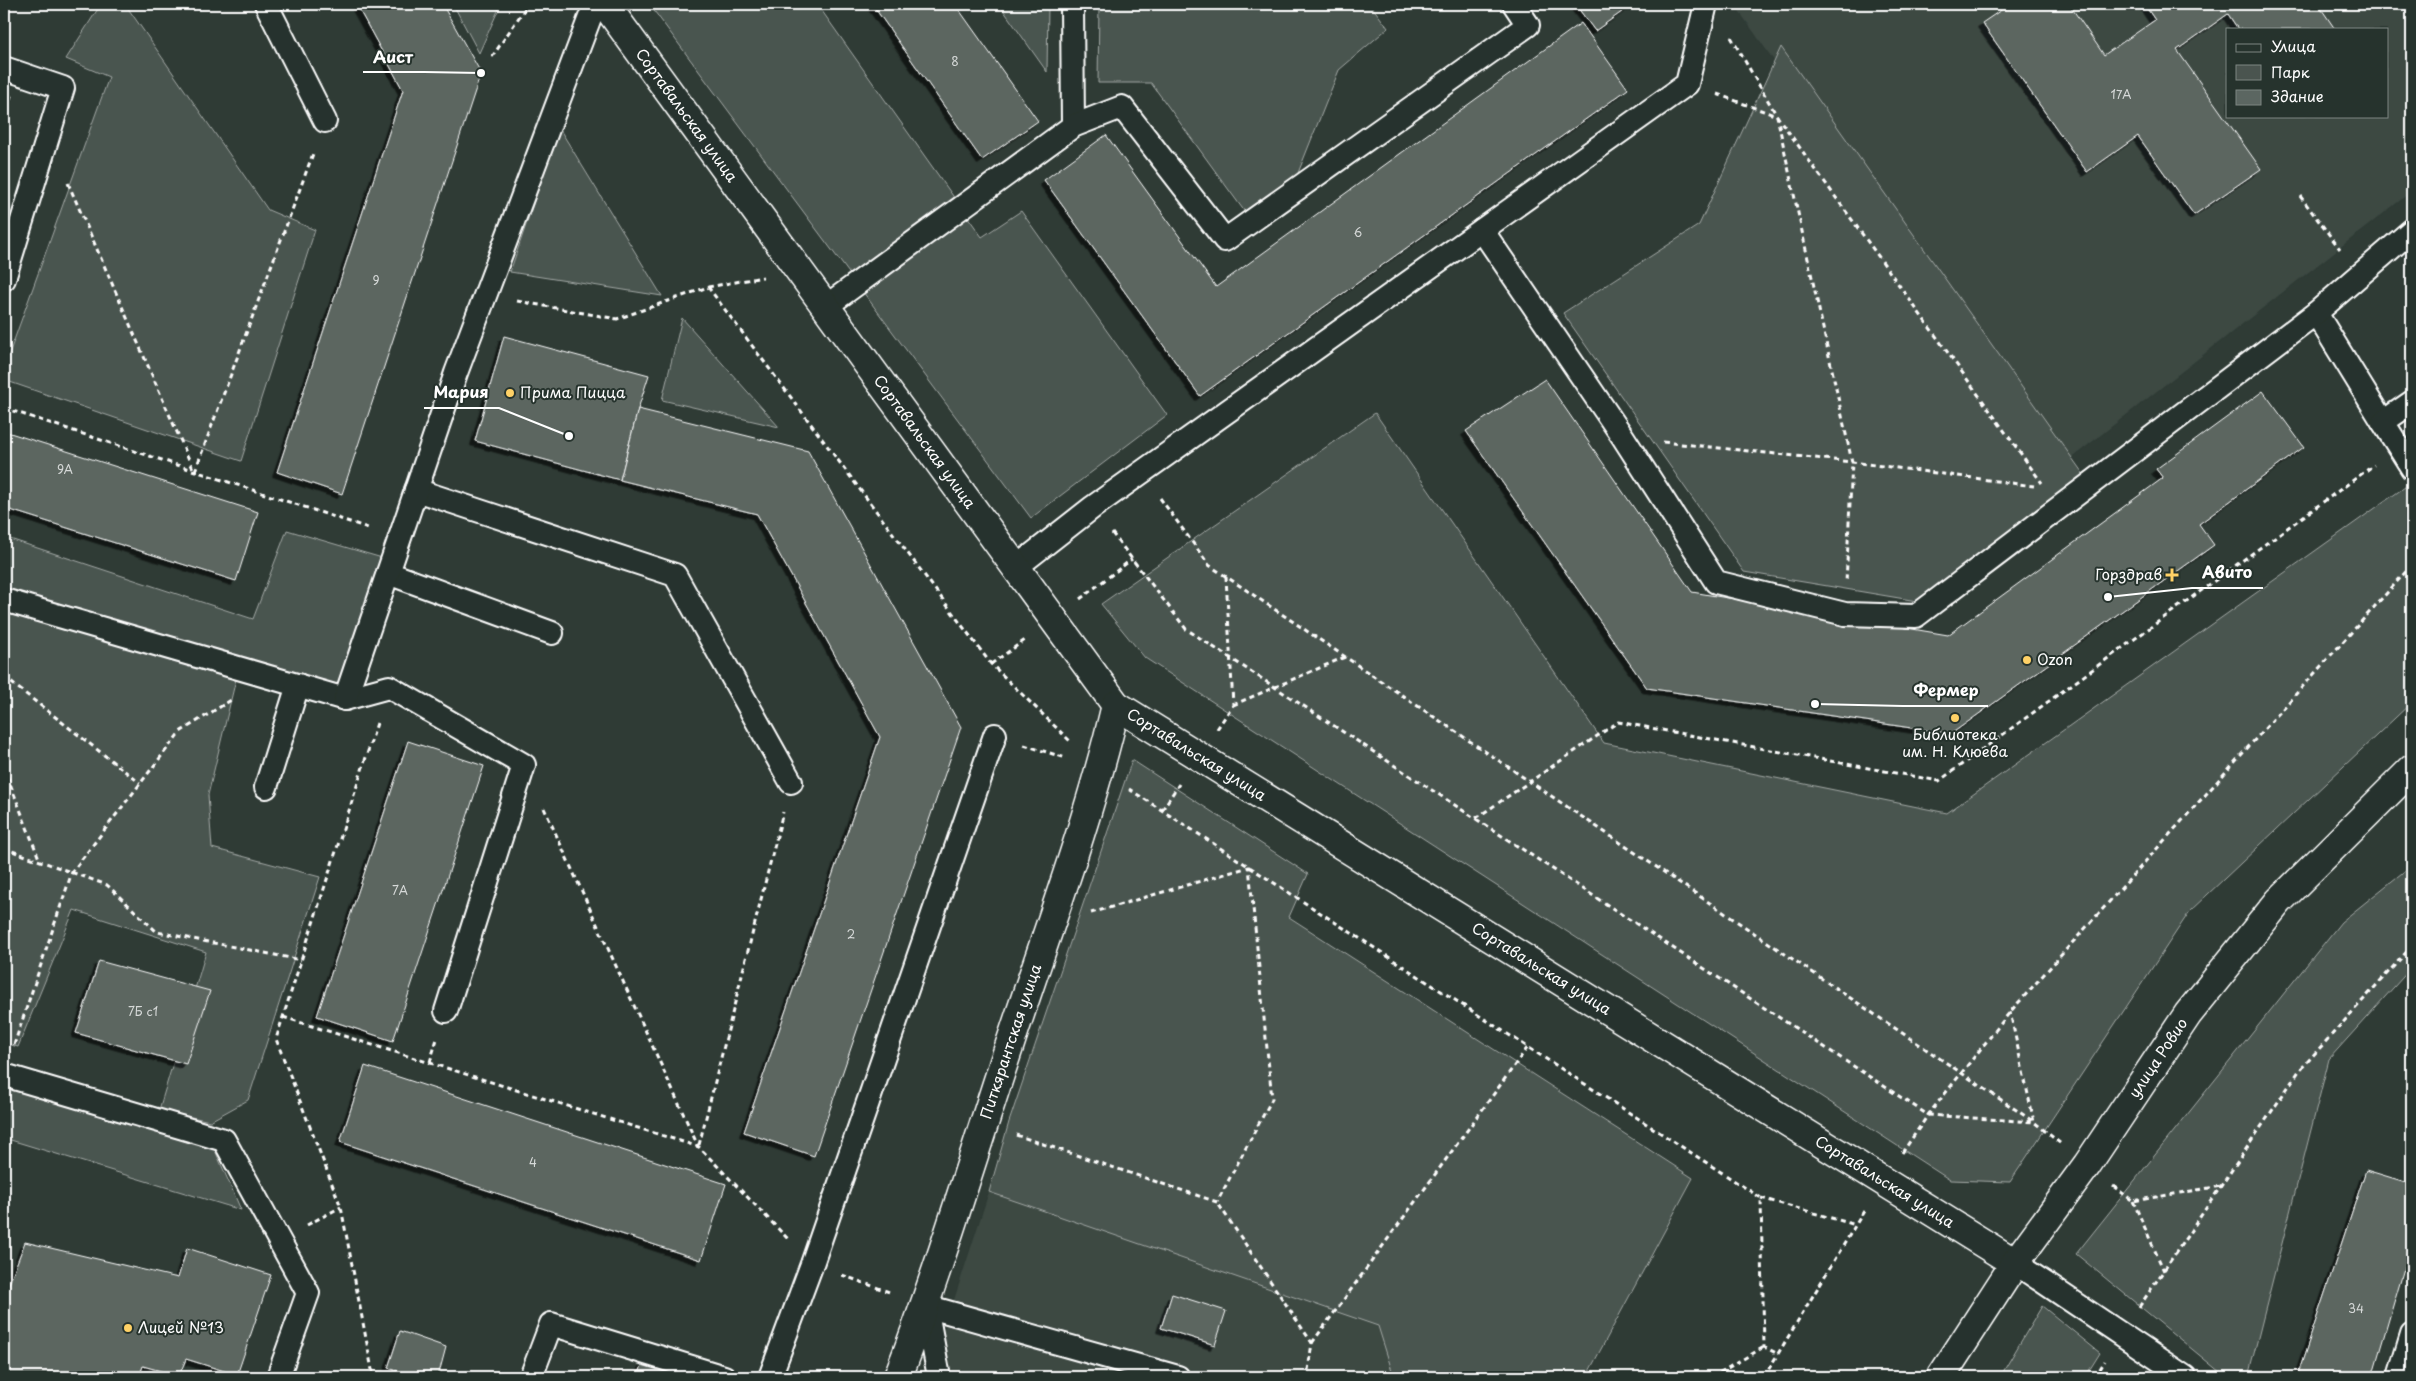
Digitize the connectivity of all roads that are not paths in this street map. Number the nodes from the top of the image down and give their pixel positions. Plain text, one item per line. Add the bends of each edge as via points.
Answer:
1 (266, 4) edge
2 (595, 4) edge
3 (605, 4) edge
4 (1072, 4) edge
5 (1514, 4) edge
6 (1706, 4) edge
7 (4, 68) edge
8 (325, 121) road end
9 (1073, 126) junction
10 (1482, 230) junction
11 (2412, 230) edge
12 (4, 279) edge
13 (825, 307) junction
14 (2316, 313) junction
15 (2412, 402) edge
16 (2383, 422) junction
17 (2412, 468) edge
18 (416, 490) junction
19 (1015, 568) junction
20 (388, 573) junction
21 (4, 600) edge
22 (552, 632) dead end
23 (298, 685) junction
24 (345, 699) junction
25 (1116, 705) junction
26 (995, 735) road end
27 (2412, 769) edge
28 (791, 782) road end
29 (266, 787) dead end
30 (446, 1011) dead end
31 (4, 1075) edge
32 (2015, 1263) junction
33 (926, 1306) junction
34 (2412, 1334) edge
35 (278, 1377) edge
36 (531, 1377) edge
37 (724, 1377) edge
38 (770, 1377) edge
39 (898, 1377) edge
40 (939, 1377) edge
41 (1178, 1377) edge
42 (1941, 1377) edge
43 (2185, 1377) edge
44 (2399, 1377) edge

1 - 8 lane
2 - 18 lane via 456,373
3 - 13 street, Сортавальская улица
4 - 9 lane
5 - 9 lane via 1528,25 1225,240 1122,107
6 - 10 lane via 1687,84
7 - 12 lane via 63,88
9 - 13 lane
10 - 14 lane via 1716,582 1845,614 1916,616
10 - 19 lane via 1093,507
11 - 14 lane
13 - 19 street, Сортавальская улица
14 - 16 lane
15 - 16 lane
16 - 17 lane
18 - 20 lane
18 - 28 lane via 675,575
19 - 25 street, Сортавальская улица
20 - 22 lane
20 - 24 lane
21 - 23 lane
23 - 24 lane
23 - 29 lane
24 - 30 lane via 389,686 524,765
25 - 32 street, Сортавальская улица
25 - 33 street, Питкярантская улица via 1101,770
26 - 38 lane
27 - 32 street, улица Ровио via 2279,901 2188,1014 2087,1165
31 - 35 lane via 224,1140 308,1294
32 - 42 street, улица Ровио
32 - 43 lane
33 - 39 street, Питкярантская улица
33 - 40 lane
33 - 41 lane
34 - 44 lane
36 - 37 lane via 551,1324

